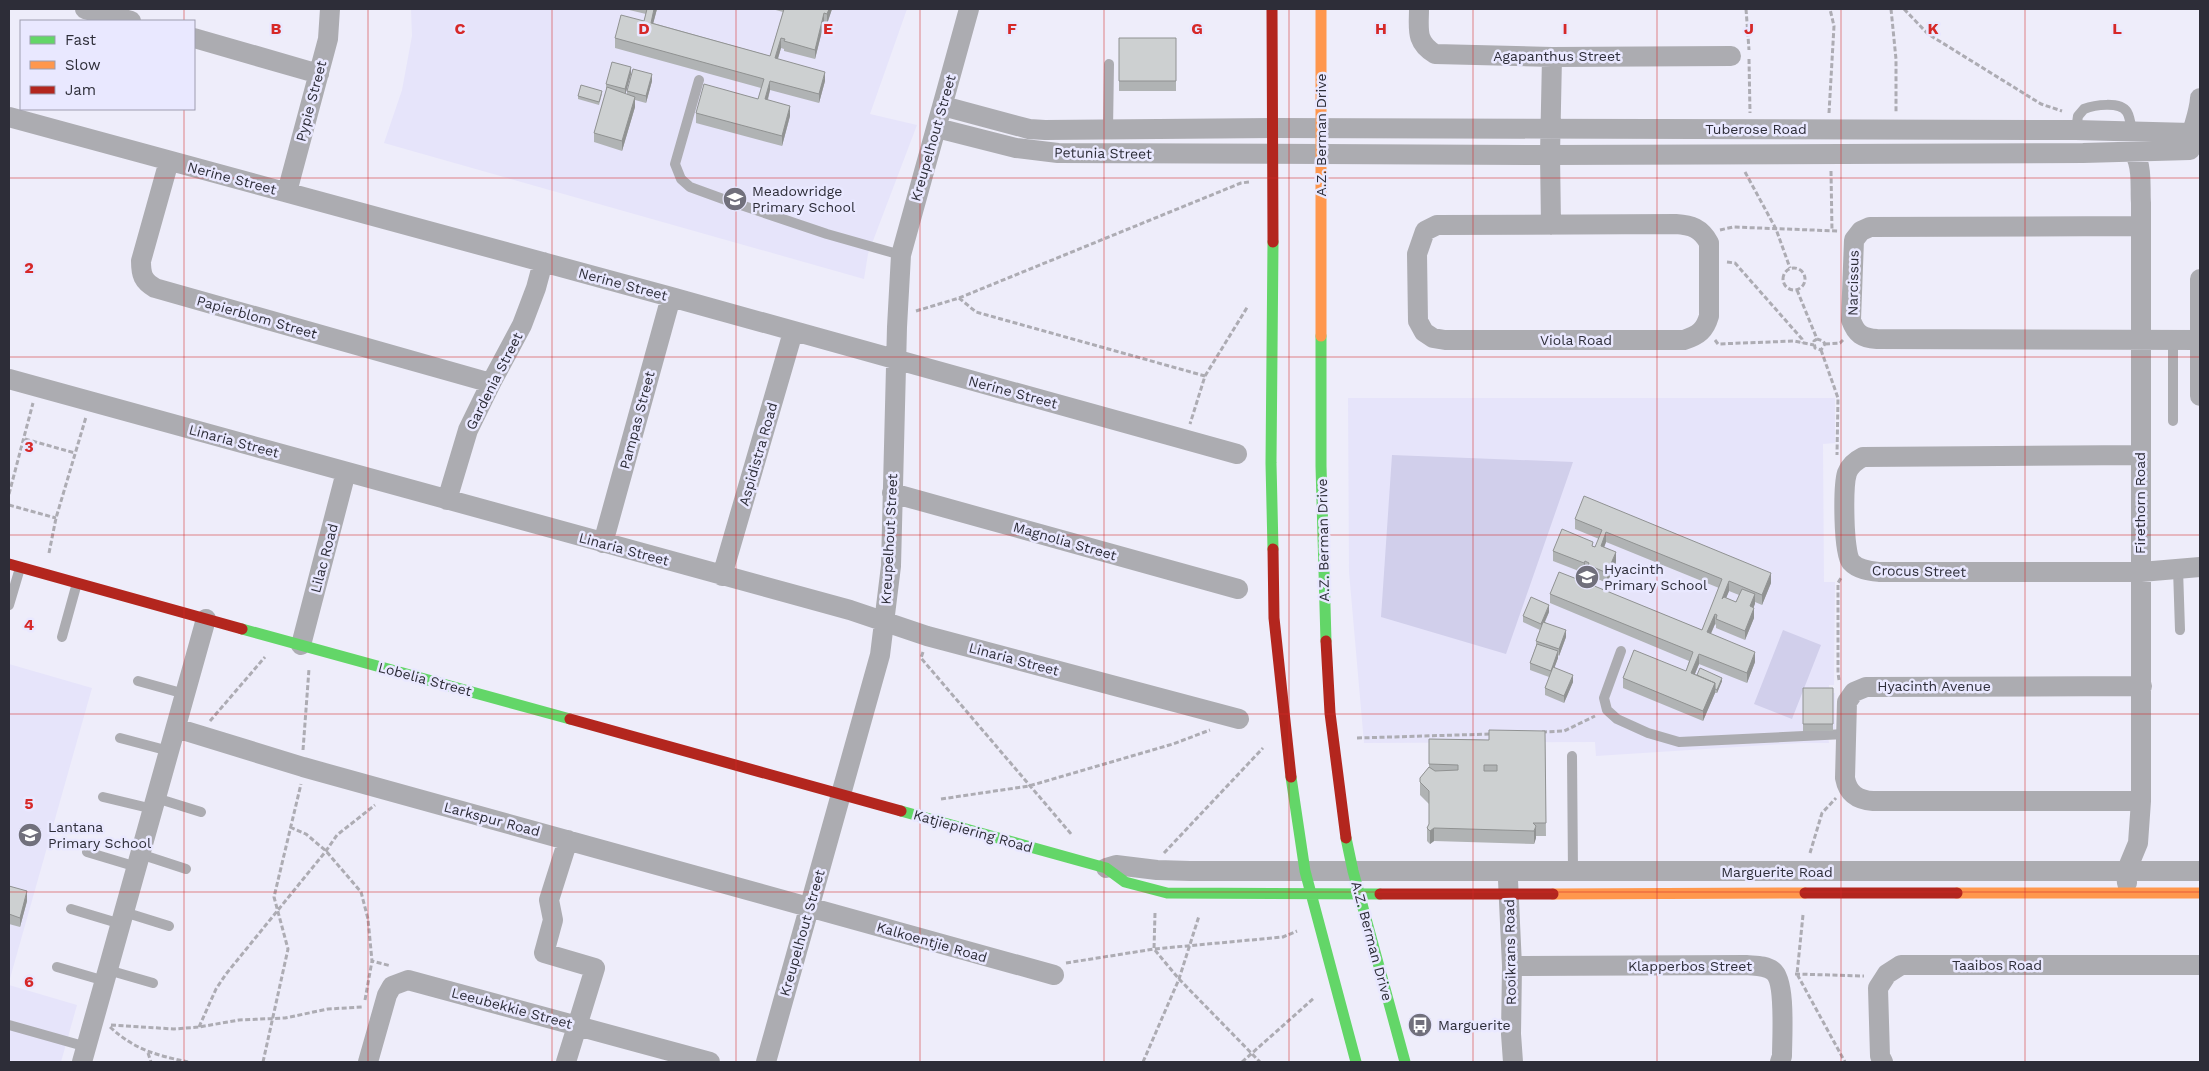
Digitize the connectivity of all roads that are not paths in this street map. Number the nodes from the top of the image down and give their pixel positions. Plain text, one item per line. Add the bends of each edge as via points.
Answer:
1 (85, 9) edge
2 (330, 9) edge
3 (969, 9) edge
4 (1272, 9) edge
5 (1321, 9) edge
6 (1419, 9) edge
7 (127, 20) edge
8 (195, 38) edge
9 (1731, 56) dead end
10 (1552, 57) junction
11 (1109, 64) dead end
12 (319, 74) junction
13 (699, 80) dead end
14 (2200, 98) edge
15 (942, 106) junction
16 (9, 117) edge
17 (937, 128) junction
18 (1274, 128) junction
19 (1321, 128) junction
20 (1550, 128) junction
21 (1108, 130) junction
22 (2132, 141) junction
23 (2194, 148) edge
24 (1273, 154) junction
25 (1322, 154) junction
26 (1550, 155) junction
27 (169, 161) junction
28 (286, 192) junction
29 (1551, 225) junction
30 (2140, 226) junction
31 (901, 255) junction
32 (544, 262) junction
33 (2200, 279) edge
34 (671, 297) junction
35 (793, 332) junction
36 (2141, 339) junction
37 (2173, 339) junction
38 (2200, 340) edge
39 (896, 361) junction
40 (9, 379) edge
41 (491, 383) junction
42 (2200, 396) edge
43 (2173, 421) dead end
44 (1236, 454) dead end
45 (2140, 455) junction
46 (346, 472) junction
47 (892, 493) junction
48 (447, 500) junction
49 (603, 543) junction
50 (14, 565) edge
51 (2200, 567) edge
52 (2178, 569) junction
53 (2140, 572) junction
54 (722, 576) junction
55 (77, 582) junction
56 (1238, 589) dead end
57 (9, 605) edge
58 (206, 619) junction
59 (884, 620) junction
60 (2180, 630) dead end
61 (62, 637) dead end
62 (301, 645) junction
63 (1621, 651) dead end
64 (138, 681) dead end
65 (2142, 686) junction
66 (185, 694) junction
67 (1239, 719) road end
68 (176, 728) junction
69 (1846, 734) junction
70 (120, 738) dead end
71 (169, 751) junction
72 (1572, 756) dead end
73 (841, 794) junction
74 (103, 797) dead end
75 (2141, 801) junction
76 (155, 803) junction
77 (201, 812) dead end
78 (568, 840) junction
79 (87, 852) dead end
80 (139, 860) junction
81 (1106, 868) junction
82 (186, 869) dead end
83 (1305, 871) junction
84 (1353, 871) junction
85 (2200, 871) edge
86 (1573, 872) junction
87 (2126, 872) junction
88 (1507, 873) junction
89 (2127, 893) junction
90 (2200, 893) edge
91 (1510, 894) junction
92 (1312, 895) junction
93 (1359, 895) junction
94 (809, 908) junction
95 (71, 909) dead end
96 (123, 918) junction
97 (169, 926) dead end
98 (2200, 965) edge
99 (1512, 966) junction
100 (57, 967) dead end
101 (1054, 975) road end
102 (107, 976) junction
103 (153, 983) dead end
104 (9, 1025) edge
105 (576, 1026) junction
106 (85, 1055) edge
107 (368, 1062) edge
108 (566, 1062) edge
109 (710, 1062) edge
110 (766, 1062) edge
111 (1356, 1062) edge
112 (1405, 1062) edge
113 (1513, 1062) edge
114 (1780, 1062) edge
115 (1883, 1062) edge

1 - 7 street
2 - 12 street, Pypie Street via 328,39
3 - 15 street, Kreupelhout Street
4 - 18 street
5 - 19 street, A.Z. Berman Drive
6 - 10 street, Agapanthus Street via 1419,34 1425,48 1435,54
8 - 12 street
9 - 10 street, Agapanthus Street
10 - 20 street
11 - 21 lane
12 - 28 street, Pypie Street
13 - 31 lane via 675,164 682,180 690,187 827,234
14 - 23 street
15 - 17 street, Kreupelhout Street
15 - 21 street, Petunia Street via 1029,129
16 - 27 street, Nerine Street
17 - 24 street, Petunia Street via 1034,151
17 - 31 street, Kreupelhout Street
18 - 19 street, Petunia Street
18 - 21 street, Petunia Street
18 - 24 street
19 - 20 street, Tuberose Road
19 - 25 street, A.Z. Berman Drive
20 - 22 street, Tuberose Road via 1896,129 2077,123
20 - 26 street
22 - 23 street, Tuberose Road
22 - 26 street, Tuberose Road via 2083,153
22 - 30 street, Firethorn Road via 2140,169
24 - 25 street, Petunia Street
24 - 83 street via 1271,464 1274,618 1286,744
25 - 26 street, Tuberose Road
25 - 84 street, A.Z. Berman Drive via 1323,582 1336,772
26 - 29 street
27 - 28 street, Nerine Street
27 - 41 street, Papierblom Street via 141,261 141,274 146,282 155,288
28 - 32 street, Nerine Street
29 - 29 street, Viola Road via 1690,225 1704,233 1709,242 1709,316 1706,328 1697,336 1684,340 1445,340 1424,332 1418,321 1417,254 1425,231 1437,225
30 - 36 street, Firethorn Road
30 - 36 street, Narcissus via 1870,227 1861,231 1854,240 1851,320 1854,330 1865,338 1877,339
31 - 39 street, Kreupelhout Street
32 - 34 street, Nerine Street
32 - 41 street, Gardenia Street via 522,325
33 - 38 street
34 - 35 street, Nerine Street
34 - 49 street, Pampas Street
35 - 39 street, Nerine Street
35 - 54 street, Aspidistra Road
36 - 37 street, Narcissus
36 - 45 street, Firethorn Road
37 - 38 street, Narcissus
37 - 43 lane
38 - 42 street
39 - 44 street, Nerine Street
39 - 47 street, Kreupelhout Street
40 - 46 street, Linaria Street
41 - 48 street, Gardenia Street via 468,430
45 - 53 street, Firethorn Road
45 - 53 street, Crocus Street via 1863,457 1854,462 1847,475 1845,538 1846,553 1852,563 1862,569 1880,572
46 - 48 street, Linaria Street
46 - 62 street, Lilac Road
47 - 56 street, Magnolia Street
47 - 59 street, Kreupelhout Street via 891,566
48 - 49 street, Linaria Street
49 - 54 street, Linaria Street
50 - 55 street, Lobelia Street
50 - 57 lane
51 - 52 street, Crocus Street
52 - 53 street, Crocus Street
52 - 60 lane
53 - 65 street, Firethorn Road
54 - 59 street, Linaria Street
55 - 58 street, Lobelia Street
55 - 61 lane
58 - 62 street, Lobelia Street
58 - 66 street
59 - 67 street, Linaria Street via 928,636
59 - 73 street, Kreupelhout Street via 880,655
62 - 73 street, Lobelia Street
63 - 69 lane via 1604,698 1607,710 1648,733 1679,742
64 - 66 lane
65 - 69 street, Hyacinth Avenue via 1866,687 1854,692 1847,702
65 - 75 street, Firethorn Road
66 - 68 street
68 - 71 street
68 - 78 street, Larkspur Road via 303,767
69 - 75 street, Hyacinth Avenue via 1846,787 1863,800
70 - 71 lane
71 - 76 street
72 - 86 lane
73 - 81 street, Katjiepiering Road
73 - 94 street, Kreupelhout Street
74 - 76 lane
75 - 87 street, Firethorn Road via 2138,843
76 - 77 lane
76 - 80 street
78 - 94 street, Larkspur Road
78 - 105 street via 549,900 553,920 544,954 595,968
79 - 80 lane
80 - 82 lane
80 - 96 street
81 - 83 street, Katjiepiering Road via 1116,865 1157,870
81 - 92 street, Katjiepiering Road via 1125,882 1167,893
83 - 84 street, Marguerite Road
83 - 92 street
84 - 88 street, Marguerite Road
84 - 93 street, A.Z. Berman Drive
85 - 87 street, Marguerite Road
86 - 87 street, Marguerite Road
86 - 88 street, Marguerite Road
87 - 89 street
88 - 91 street, Rooikrans Road
89 - 90 street, Marguerite Road
89 - 91 street, Marguerite Road
91 - 93 street, Marguerite Road
91 - 99 street, Rooikrans Road
92 - 93 street, Marguerite Road
92 - 111 street
93 - 112 street, A.Z. Berman Drive
94 - 101 street, Kalkoentjie Road
94 - 110 street, Kreupelhout Street
95 - 96 lane
96 - 97 lane
96 - 102 street
98 - 115 street, Taaibos Road via 1901,966 1887,974 1878,988 1880,1056
99 - 113 street, Rooikrans Road
99 - 114 street, Klapperbos Street via 1746,965 1761,966 1788,975 1781,1008
100 - 102 lane
102 - 103 lane
102 - 106 street
104 - 106 lane
105 - 107 street, Leeubekkie Street via 408,980 392,986 387,995
105 - 108 street
105 - 109 street, Leeubekkie Street

